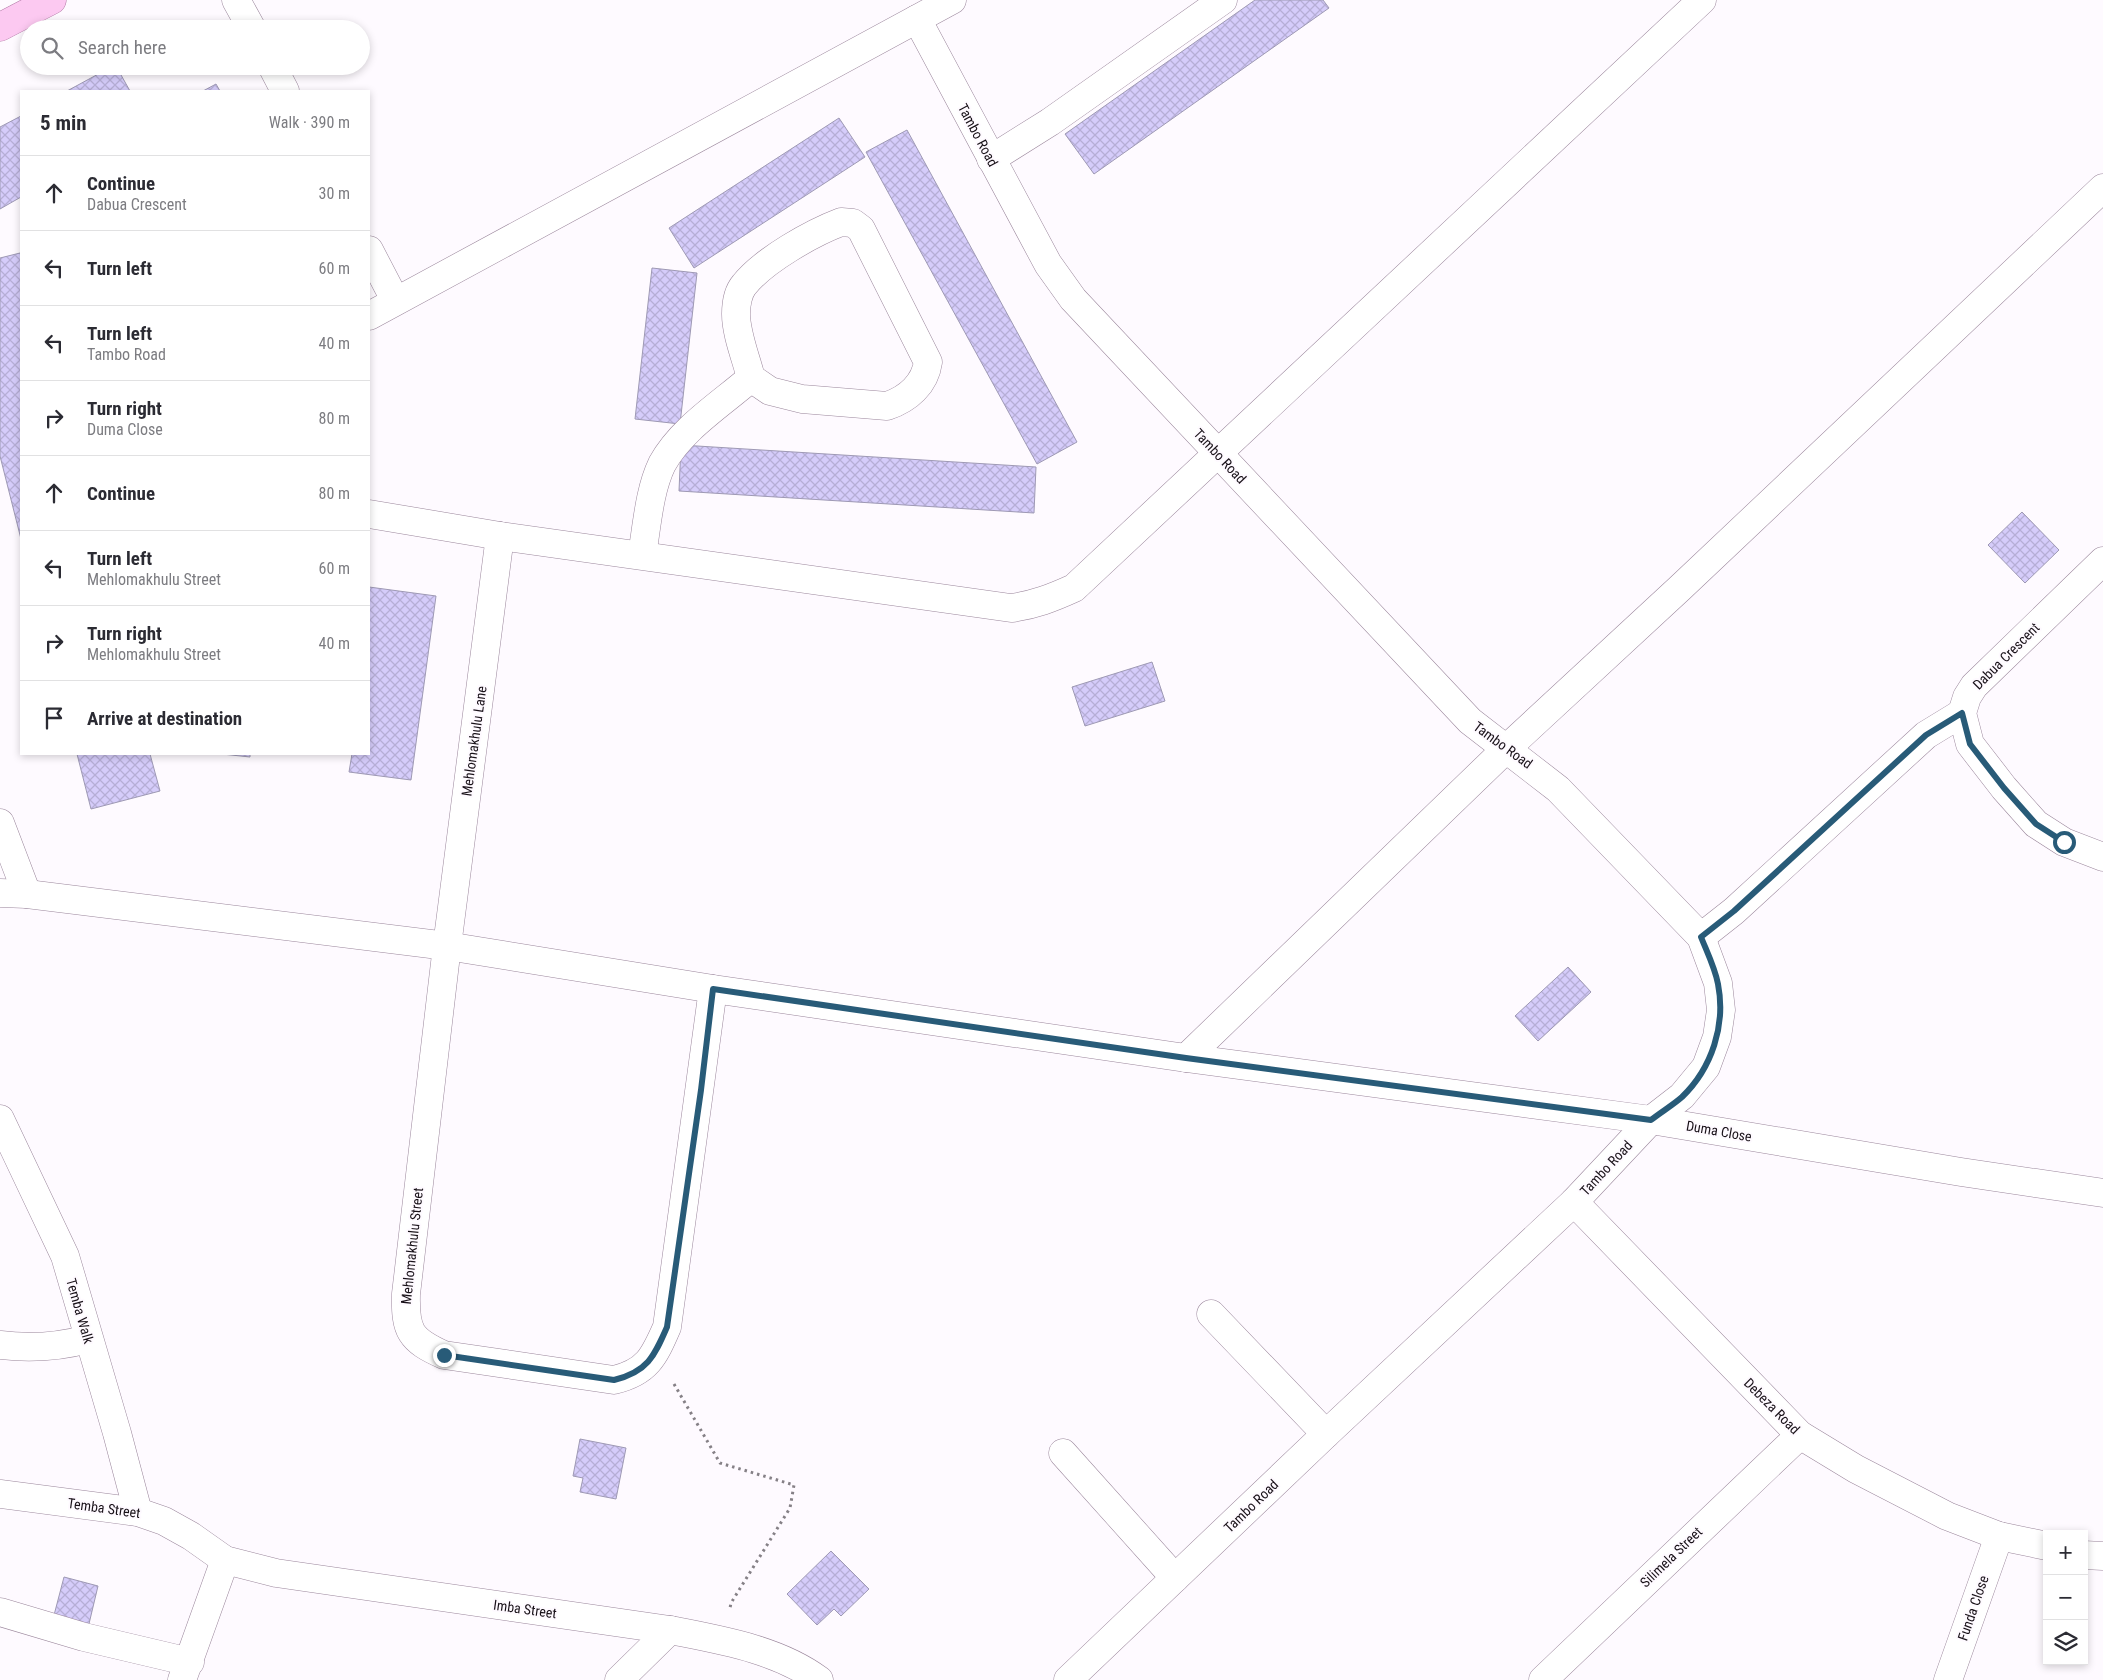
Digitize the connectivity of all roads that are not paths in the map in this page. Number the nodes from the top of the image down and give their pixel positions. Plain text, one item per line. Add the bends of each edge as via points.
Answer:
1 (52, 0) edge
2 (236, 0) edge
3 (952, 0) edge
4 (1223, 0) edge
5 (1702, 0) edge
6 (917, 19) junction
7 (247, 20) edge
8 (0, 27) edge
9 (277, 75) edge
10 (284, 90) edge
11 (990, 158) junction
12 (2103, 188) edge
13 (370, 252) edge
14 (395, 300) junction
15 (370, 315) edge
16 (751, 378) junction
17 (1216, 453) junction
18 (370, 514) edge
19 (500, 536) junction
20 (642, 555) junction
21 (2103, 561) edge
22 (1962, 713) junction
23 (1506, 749) junction
24 (0, 823) edge
25 (2103, 857) edge
26 (0, 893) edge
27 (27, 894) junction
28 (1701, 937) junction
29 (447, 946) junction
30 (713, 989) junction
31 (1186, 1058) junction
32 (0, 1119) edge
33 (1651, 1120) junction
34 (2103, 1193) edge
35 (1574, 1202) junction
36 (1212, 1314) dead end
37 (88, 1339) junction
38 (0, 1345) edge
39 (1326, 1434) junction
40 (1800, 1435) junction
41 (1063, 1453) dead end
42 (0, 1494) edge
43 (138, 1512) junction
44 (1999, 1536) junction
45 (2043, 1545) edge
46 (2088, 1555) edge
47 (2103, 1556) edge
48 (225, 1560) junction
49 (1175, 1578) junction
50 (0, 1612) edge
51 (670, 1630) junction
52 (186, 1671) edge
53 (619, 1680) edge
54 (819, 1680) edge
55 (1068, 1680) edge
56 (1543, 1680) edge
57 (1948, 1680) edge

1 - 8 main road
2 - 7 street
3 - 6 street
4 - 11 street via 1050,122
5 - 17 street
6 - 11 street, Tambo Road
6 - 14 street
9 - 10 street
11 - 17 street, Tambo Road via 1048,264 1073,299
12 - 23 street
13 - 14 street
14 - 15 street
16 - 16 street via 736,315 744,285 764,267 824,228 841,222 853,223 861,229 928,362 926,376 901,402 887,406 802,399 770,391
16 - 20 street via 672,448 655,486
17 - 20 street via 1074,588 1033,605 1011,608
17 - 23 street, Tambo Road via 1470,722
18 - 19 street
19 - 20 street
19 - 29 street, Mehlomakhulu Lane
21 - 22 street, Dabua Crescent via 1974,686
22 - 25 street via 1970,744 2036,824 2064,842
22 - 28 street via 1926,735 1734,911
23 - 28 street, Tambo Road via 1558,789
23 - 31 street
24 - 27 street
26 - 27 street, Duma Close
27 - 29 street, Duma Close
28 - 33 street, Tambo Road via 1718,983 1721,1010 1717,1037 1706,1067 1682,1096
29 - 30 street, Duma Close
29 - 30 street, Mehlomakhulu Street via 405,1320 413,1336 444,1355 614,1380 630,1376 644,1367 656,1353 667,1327
30 - 31 street, Duma Close
31 - 33 street, Duma Close
32 - 37 street, Temba Walk via 65,1256
33 - 34 street, Duma Close
33 - 35 street, Tambo Road
35 - 39 street, Tambo Road
35 - 40 street, Debeza Road
36 - 39 street
37 - 38 street via 60,1346 28,1348
37 - 43 street, Temba Walk
39 - 49 street, Tambo Road
40 - 44 street, Debeza Road via 1856,1469 1947,1516
40 - 56 street, Silimela Street
41 - 49 street
42 - 43 street, Temba Street
43 - 48 street, Temba Street via 185,1532
44 - 45 street, Debeza Road
44 - 57 street, Funda Close
46 - 47 street
48 - 51 street, Imba Street via 276,1573
48 - 52 street
49 - 55 street, Tambo Road
50 - 52 street
51 - 53 street
51 - 54 street, Imba Street via 725,1641 767,1654

